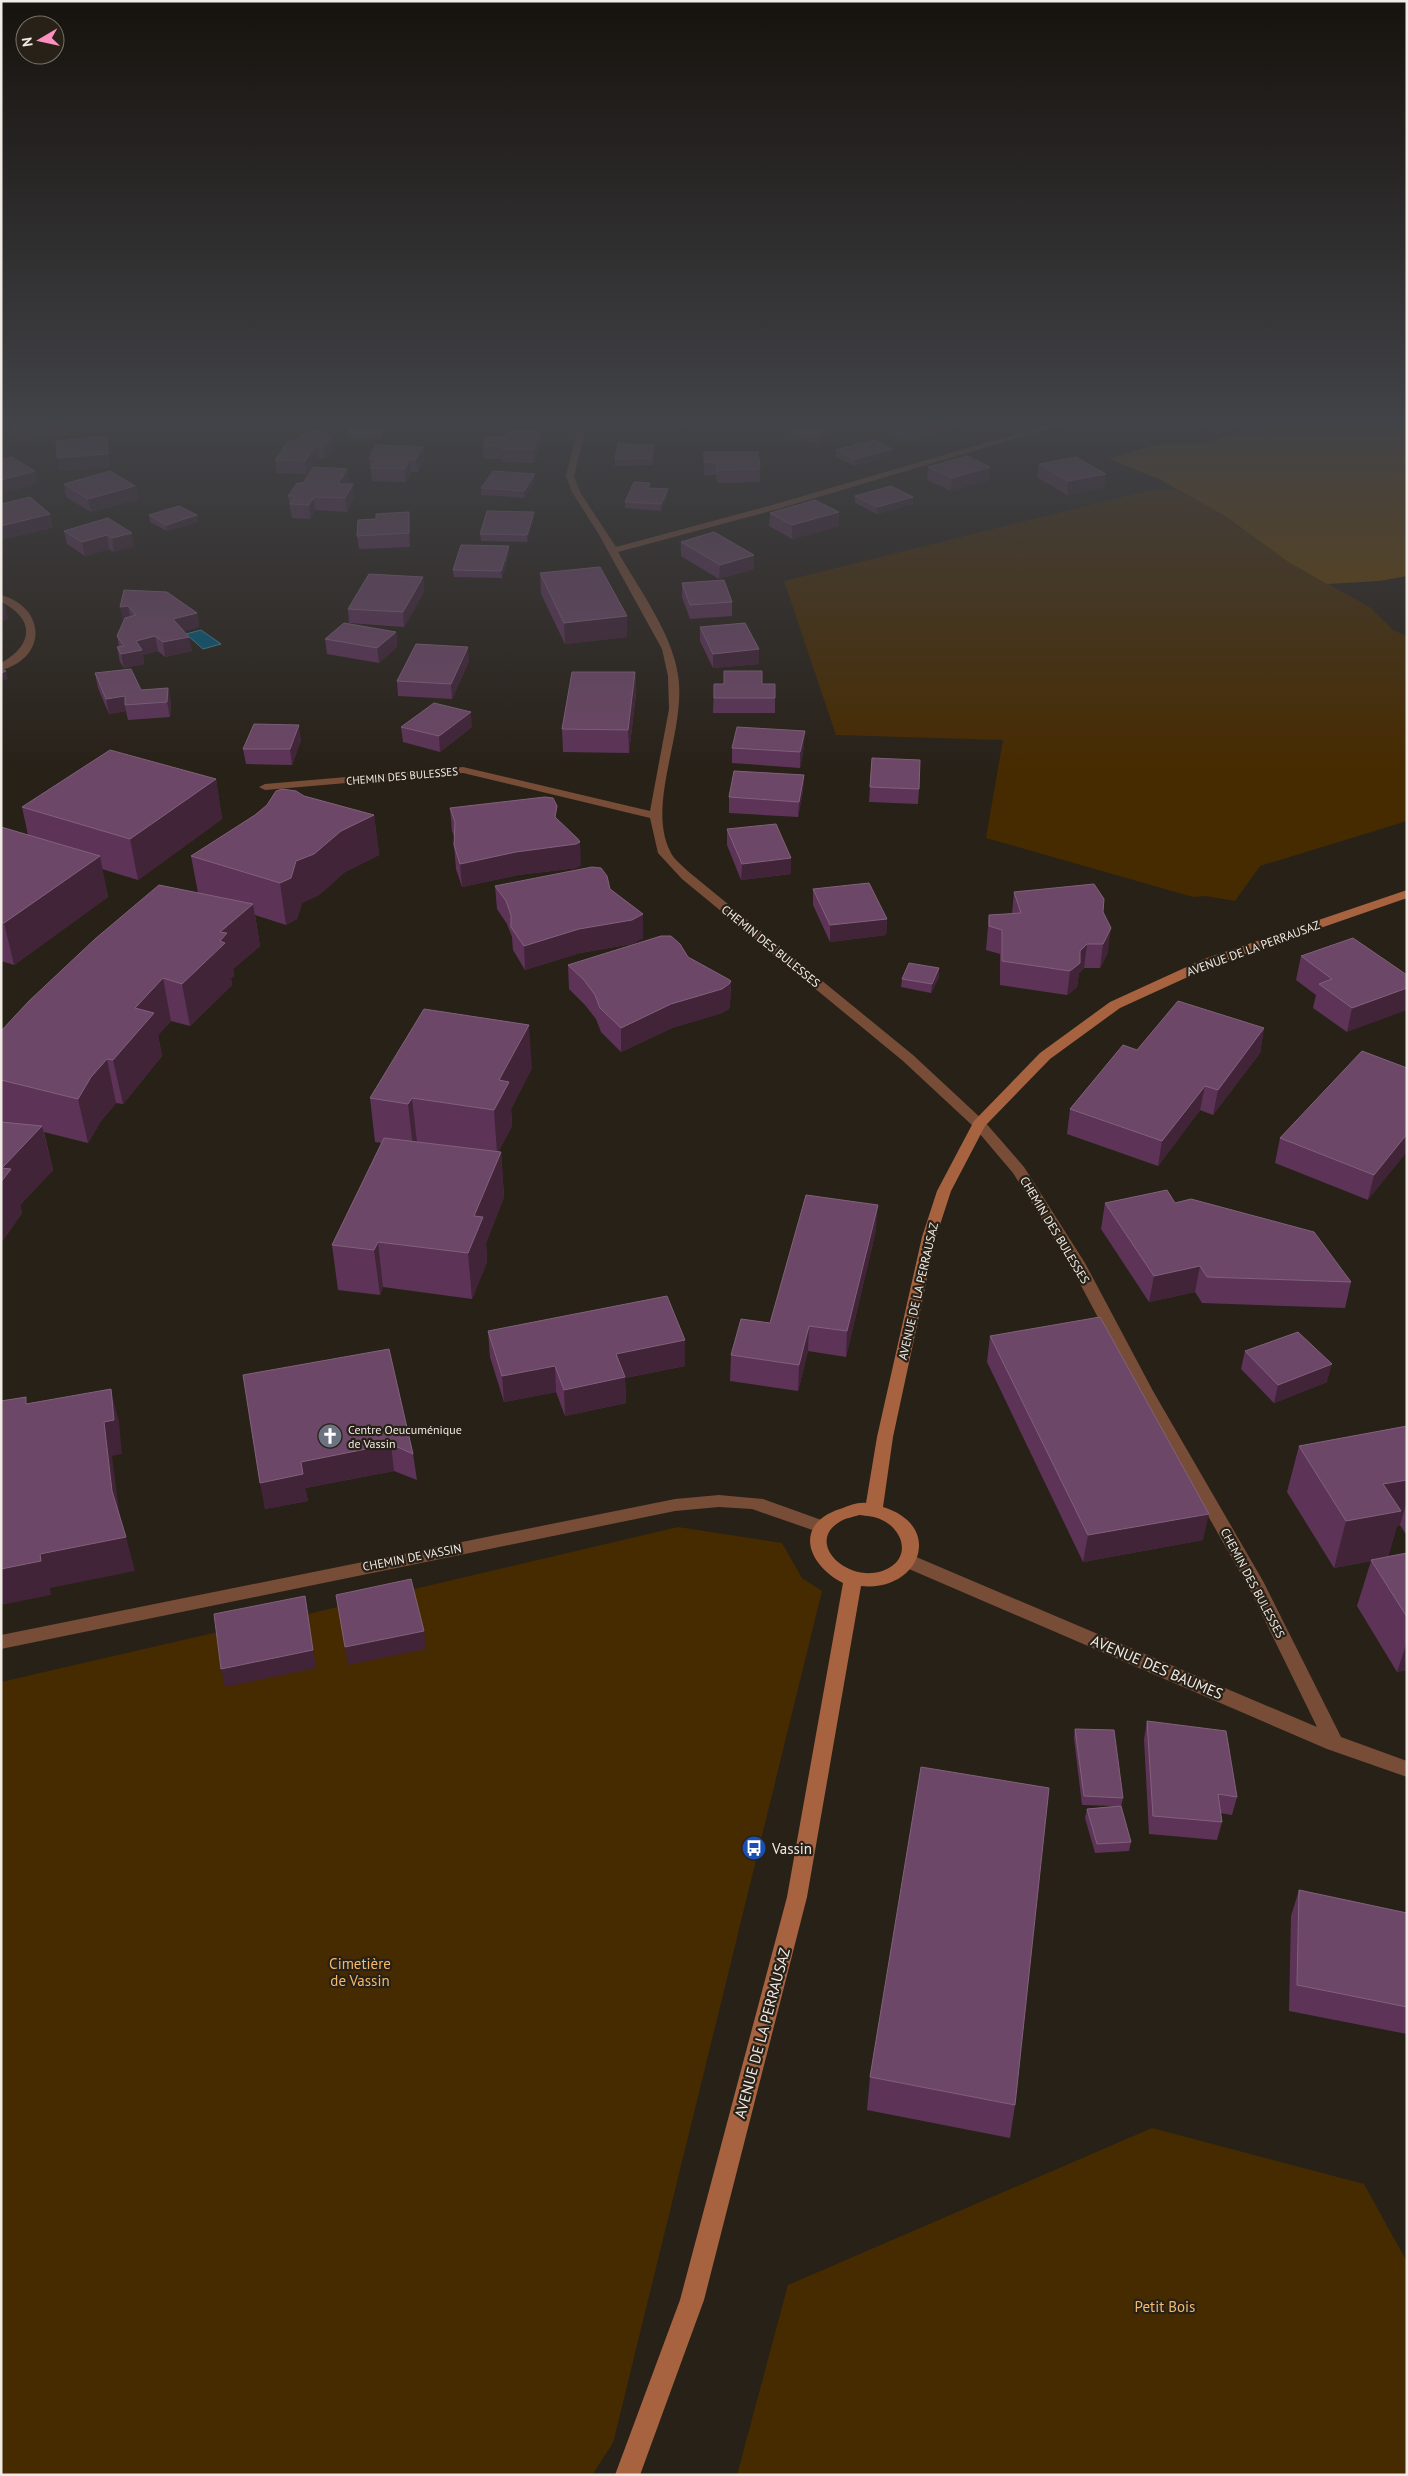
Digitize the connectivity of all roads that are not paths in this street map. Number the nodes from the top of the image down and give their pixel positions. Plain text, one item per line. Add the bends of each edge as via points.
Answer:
1 (605, 539) edge
2 (660, 539) edge
3 (613, 551) junction
4 (1, 598) edge
5 (1, 667) edge
6 (265, 787) dead end
7 (655, 816) junction
8 (1407, 894) edge
9 (979, 1124) junction
10 (874, 1510) junction
11 (821, 1527) junction
12 (908, 1560) junction
13 (853, 1579) junction
14 (1, 1642) edge
15 (1334, 1743) junction
16 (1407, 1769) edge
17 (627, 2475) edge

1 - 3 street, CHEMIN DES BULESSES
2 - 3 street
3 - 7 street, CHEMIN DES BULESSES via 667,649 673,676 674,709
4 - 5 street via 20,608 30,621 33,635 29,646 13,662
6 - 7 street, CHEMIN DES BULESSES via 463,770
7 - 9 street, CHEMIN DES BULESSES via 664,852 674,864 908,1058
8 - 9 street, AVENUE DE LA PERRAUSAZ via 1209,962 1115,1005 1045,1056
9 - 10 street, AVENUE DE LA PERRAUSAZ via 944,1191 928,1237 885,1437
9 - 15 street, CHEMIN DES BULESSES via 1019,1170 1076,1263 1257,1586
10 - 11 street via 844,1512
10 - 12 street via 890,1516 910,1536 912,1548
11 - 13 street via 817,1545 825,1564
11 - 14 street, CHEMIN DE VASSIN via 764,1505 740,1501 675,1505
12 - 13 street via 899,1571 886,1578 870,1581
12 - 15 street, AVENUE DES BAUMES
13 - 17 street, AVENUE DE LA PERRAUSAZ via 797,1897 692,2300
15 - 16 street, AVENUE DES BAUMES

